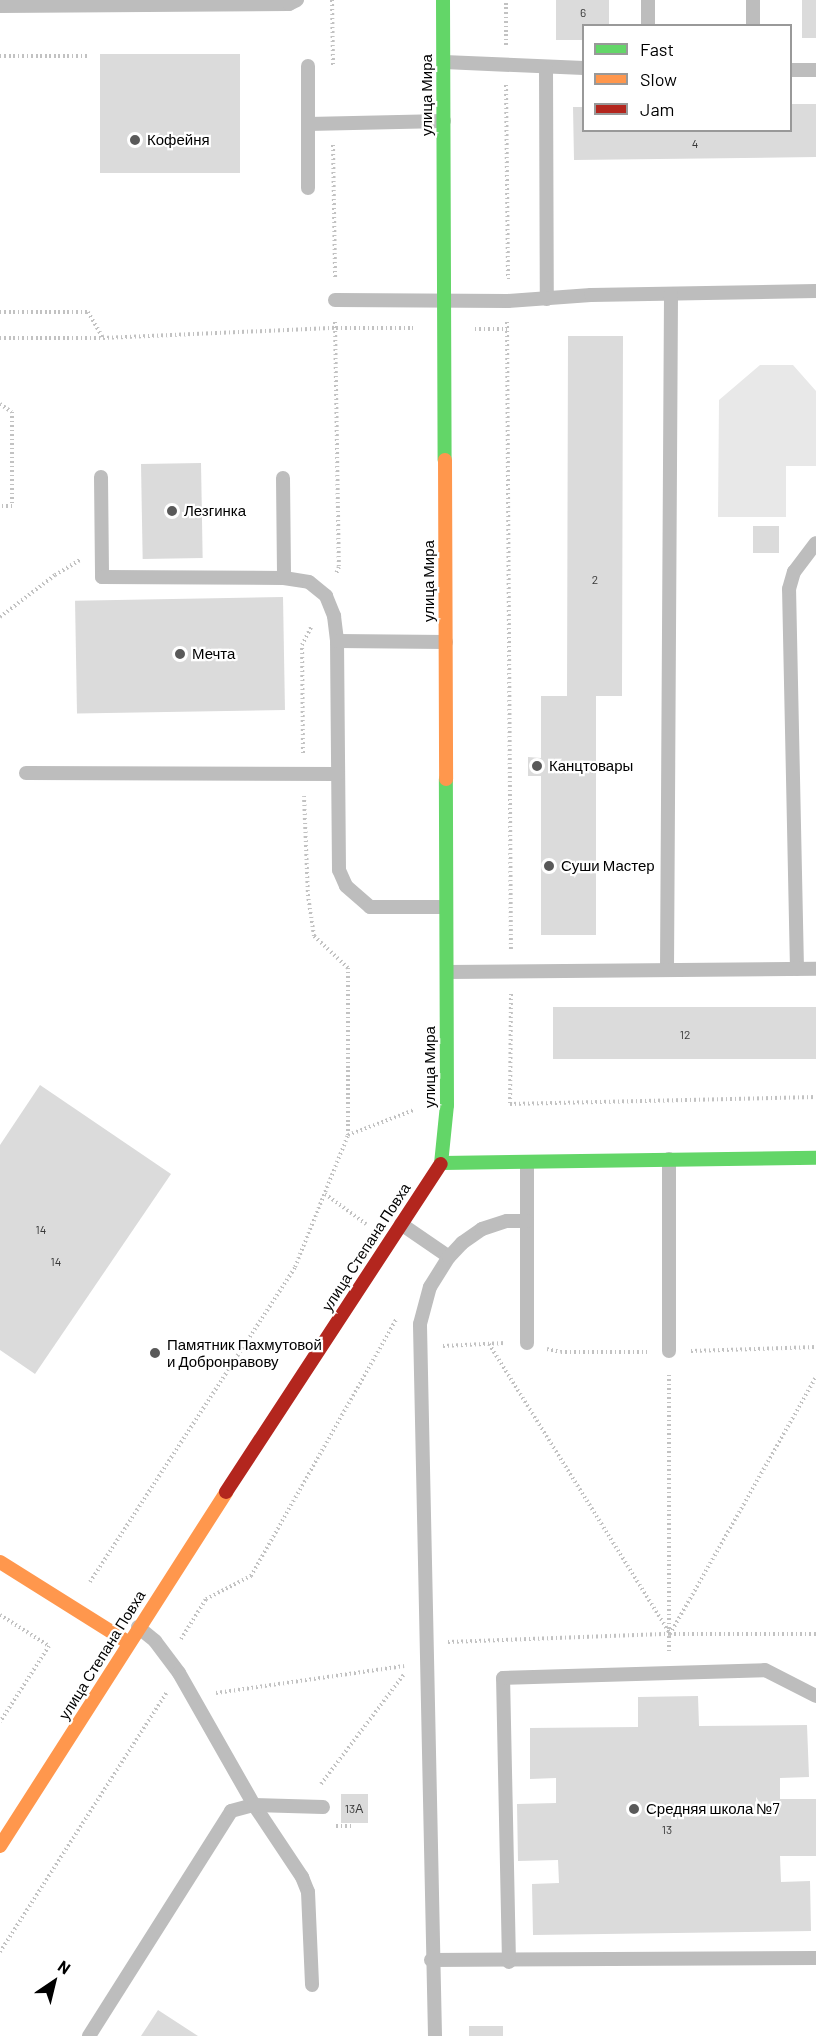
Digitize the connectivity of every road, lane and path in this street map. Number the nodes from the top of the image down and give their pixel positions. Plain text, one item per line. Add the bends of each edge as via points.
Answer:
1 (297, 0) edge
2 (443, 0) edge
3 (506, 0) edge
4 (648, 0) edge
5 (753, 0) edge
6 (0, 6) edge
7 (648, 24) edge
8 (753, 24) edge
9 (0, 56) edge
10 (88, 56) dead end
11 (444, 62) junction
12 (308, 66) dead end
13 (506, 66) junction
14 (546, 68) junction
15 (582, 68) edge
16 (792, 70) edge
17 (816, 70) edge
18 (444, 121) junction
19 (308, 124) junction
20 (308, 188) dead end
21 (816, 291) edge
22 (671, 294) junction
23 (547, 299) junction
24 (335, 300) dead end
25 (444, 300) junction
26 (508, 302) junction
27 (0, 312) edge
28 (336, 328) dead end
29 (103, 338) junction
30 (0, 339) edge
31 (0, 404) edge
32 (101, 477) dead end
33 (284, 478) dead end
34 (0, 506) edge
35 (816, 543) edge
36 (101, 547) junction
37 (339, 567) dead end
38 (284, 578) junction
39 (326, 596) junction
40 (0, 617) edge
41 (337, 641) junction
42 (446, 642) junction
43 (26, 773) dead end
44 (303, 774) junction
45 (338, 774) junction
46 (445, 907) junction
47 (798, 969) junction
48 (816, 969) edge
49 (667, 970) junction
50 (511, 971) junction
51 (447, 972) junction
52 (816, 1098) edge
53 (424, 1107) dead end
54 (348, 1135) junction
55 (816, 1158) edge
56 (669, 1159) junction
57 (527, 1160) junction
58 (442, 1162) junction
59 (325, 1194) junction
60 (527, 1221) junction
61 (401, 1224) junction
62 (367, 1225) dead end
63 (448, 1257) junction
64 (398, 1317) dead end
65 (527, 1343) junction
66 (489, 1344) junction
67 (420, 1347) junction
68 (816, 1347) edge
69 (669, 1351) junction
70 (816, 1377) edge
71 (0, 1562) edge
72 (88, 1585) dead end
73 (0, 1615) edge
74 (138, 1627) junction
75 (670, 1634) junction
76 (816, 1634) edge
77 (427, 1642) junction
78 (129, 1643) junction
79 (169, 1658) junction
80 (179, 1673) junction
81 (668, 1674) junction
82 (192, 1696) junction
83 (816, 1696) edge
84 (0, 1722) edge
85 (254, 1805) junction
86 (304, 1806) junction
87 (323, 1807) dead end
88 (0, 1846) edge
89 (0, 1952) edge
90 (816, 1958) edge
91 (431, 1960) junction
92 (509, 1962) junction
93 (312, 1985) dead end
94 (88, 2036) edge
95 (435, 2036) edge

1 - 6 lane via 290,4
2 - 11 street, улица Мира
3 - 13 path
4 - 7 lane
5 - 8 lane
9 - 10 path
11 - 13 lane
11 - 18 street, улица Мира
12 - 19 lane
13 - 14 lane
13 - 26 path
14 - 15 lane
14 - 23 lane
16 - 17 lane
18 - 19 lane
18 - 25 street, улица Мира
19 - 20 lane
21 - 22 lane
22 - 23 lane
22 - 49 lane
23 - 26 lane
24 - 25 lane
25 - 26 lane
25 - 42 street, улица Мира
26 - 50 path
27 - 29 path via 88,312
28 - 29 path
29 - 30 path
31 - 34 path via 12,412 12,506
32 - 36 lane
33 - 38 lane
35 - 47 lane via 794,572 789,589
36 - 38 lane via 102,577
36 - 40 path via 55,575
37 - 39 path
38 - 39 lane via 309,582
39 - 41 lane via 334,616
39 - 44 path via 302,645
41 - 42 lane
41 - 45 lane
42 - 46 street, улица Мира
43 - 44 lane
44 - 45 lane
44 - 54 path via 308,896 314,936 348,968
45 - 46 lane via 339,870 346,886 370,907
46 - 51 street, улица Мира
47 - 48 lane
47 - 49 lane
49 - 50 lane
50 - 51 lane
50 - 52 path via 510,1104
51 - 58 street, улица Мира via 447,1105
53 - 54 path
54 - 59 path
55 - 56 street
56 - 57 street
56 - 69 lane
57 - 58 street
57 - 60 lane
58 - 61 street, улица Степана Повха
59 - 62 path
59 - 72 path via 295,1267
60 - 63 lane via 507,1221 482,1228
60 - 65 lane
61 - 63 lane
61 - 74 street, улица Степана Повха
63 - 67 lane via 424,1303
64 - 79 path via 251,1576 206,1599
65 - 66 path
65 - 69 path via 561,1352
66 - 67 path
66 - 75 path
67 - 77 lane
68 - 69 path
69 - 75 path
70 - 75 path
71 - 78 street
73 - 84 path via 48,1646
74 - 78 street, улица Степана Повха
74 - 79 lane
75 - 76 path
75 - 77 path
75 - 81 path
77 - 91 lane
78 - 88 street, улица Степана Повха
79 - 80 lane
80 - 82 lane
80 - 89 path
81 - 83 lane via 765,1670
81 - 92 lane via 503,1678
82 - 85 lane
82 - 86 path via 411,1665
85 - 86 lane
85 - 93 lane via 308,1892
85 - 94 lane via 231,1811
86 - 87 lane
90 - 92 lane
91 - 92 lane
91 - 95 lane

